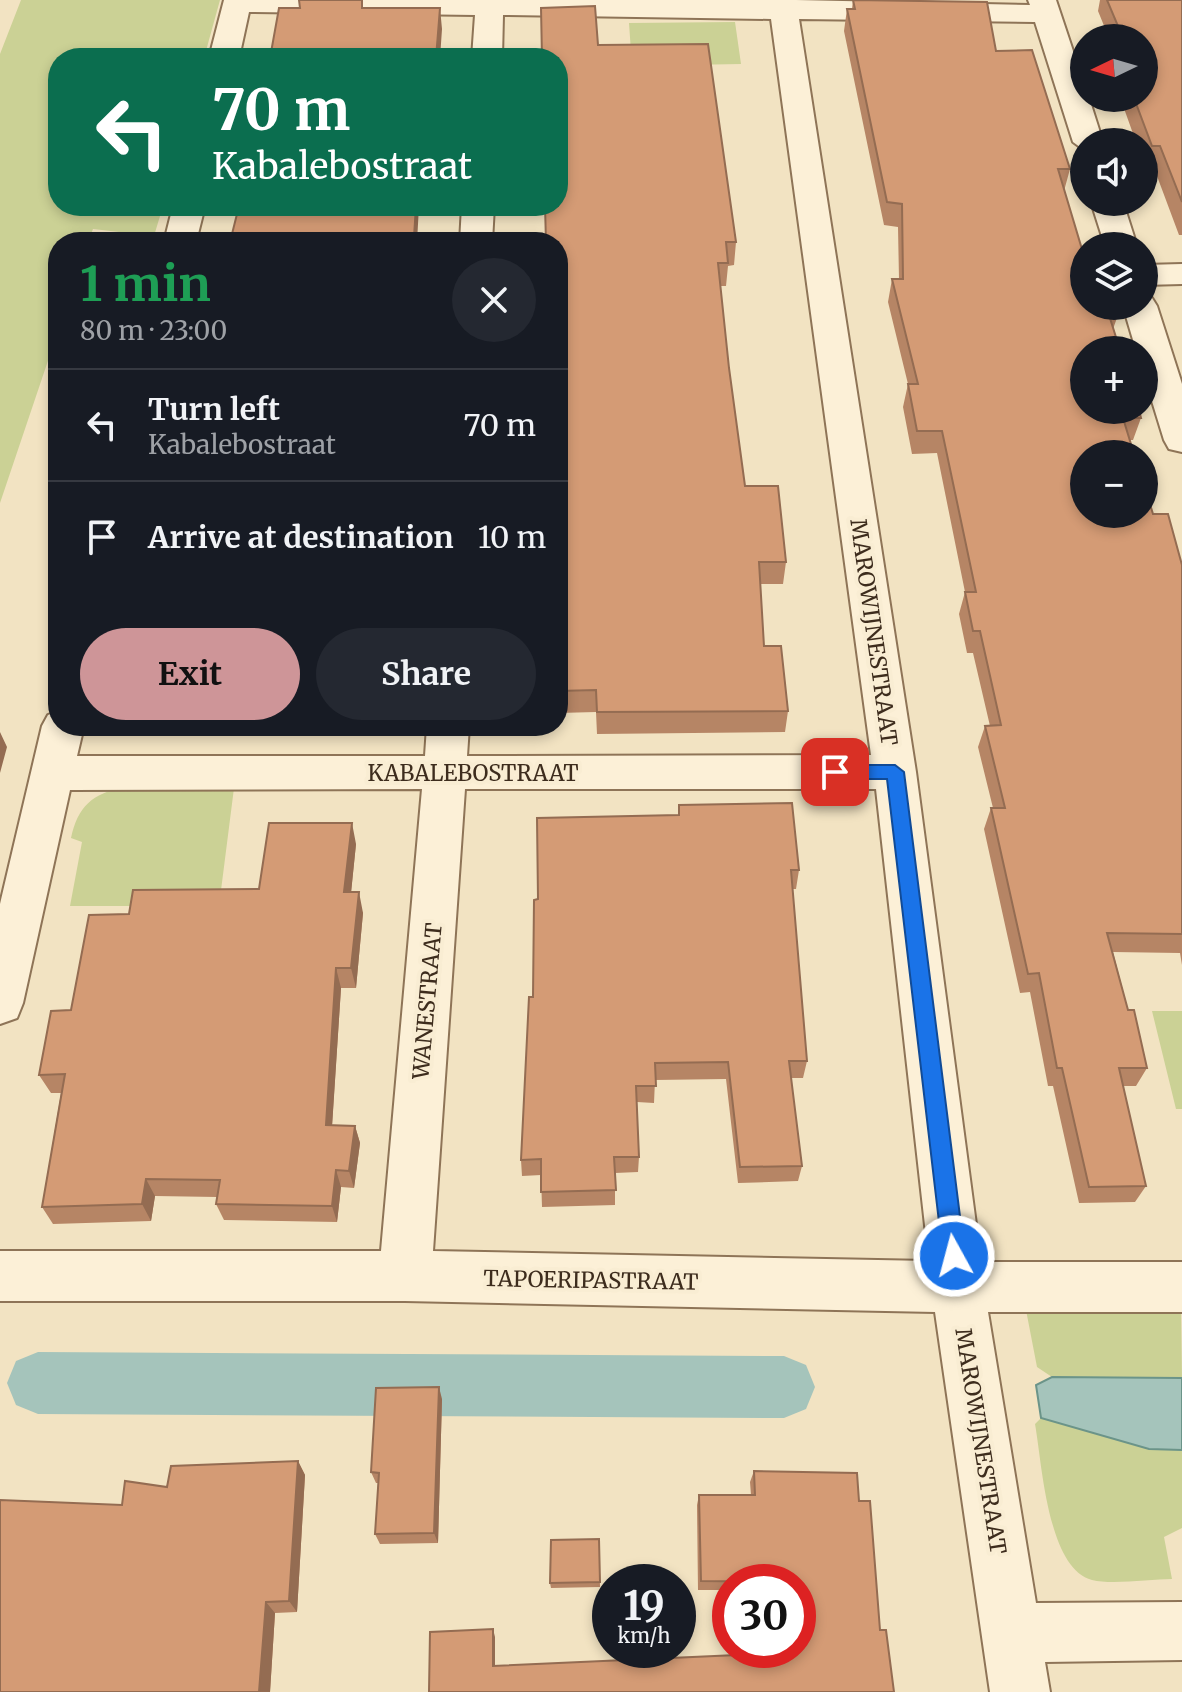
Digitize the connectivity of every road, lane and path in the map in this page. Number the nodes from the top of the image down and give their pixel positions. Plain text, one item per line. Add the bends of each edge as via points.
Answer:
1 (238, 2) edge
2 (490, 2) edge
3 (783, 6) edge
4 (1044, 7) edge
5 (226, 48) edge
6 (488, 48) edge
7 (1083, 128) edge
8 (1182, 274) edge
9 (1158, 275) edge
10 (1144, 320) edge
11 (1182, 440) edge
12 (61, 736) edge
13 (448, 736) edge
14 (895, 772) junction
15 (52, 773) junction
16 (446, 773) junction
17 (0, 1003) edge
18 (0, 1276) edge
19 (405, 1276) junction
20 (958, 1287) junction
21 (1182, 1287) edge
22 (1182, 1631) edge
23 (1011, 1633) junction
24 (1020, 1692) edge

1 - 2 street
1 - 5 street
2 - 3 street
2 - 6 street
3 - 4 street
3 - 14 street, MAROWIJNESTRAAT
4 - 7 street
8 - 9 street
10 - 11 street
12 - 15 street
13 - 16 street, WANESTRAAT
14 - 16 street, KABALEBOSTRAAT
14 - 20 street, MAROWIJNESTRAAT
15 - 16 street, KABALEBOSTRAAT
15 - 17 street
16 - 19 street, WANESTRAAT
18 - 19 street, TAPOERIPASTRAAT
19 - 20 street, TAPOERIPASTRAAT
20 - 21 street, TAPOERIPASTRAAT
20 - 23 street, MAROWIJNESTRAAT
22 - 23 street
23 - 24 street, MAROWIJNESTRAAT

